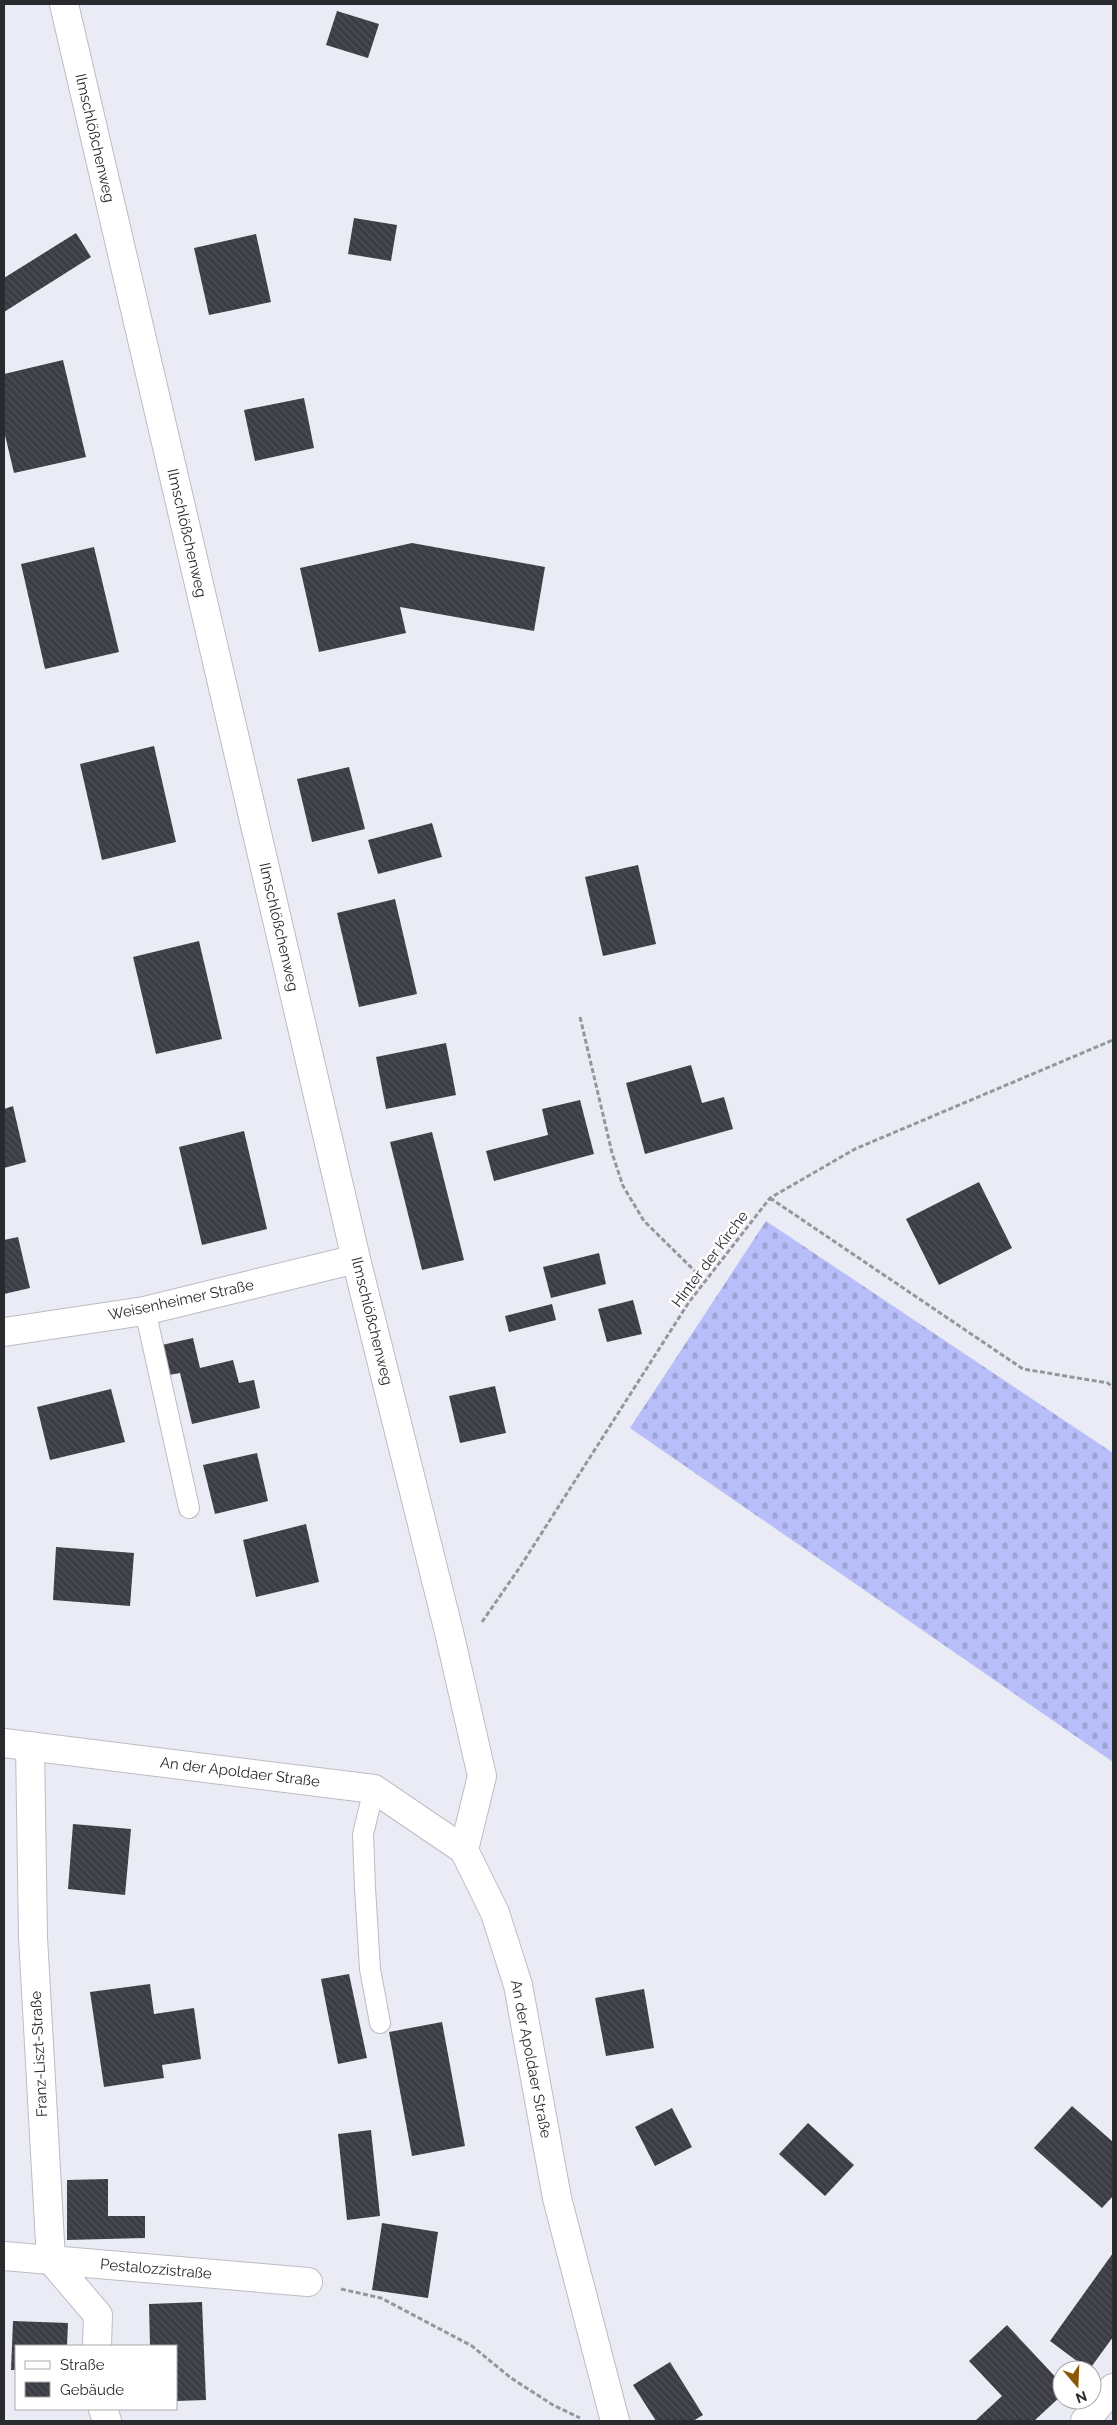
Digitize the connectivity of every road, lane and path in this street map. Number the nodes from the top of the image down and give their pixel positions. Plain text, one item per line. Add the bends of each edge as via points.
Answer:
1 (64, 4) edge
2 (580, 1017) dead end
3 (1113, 1040) edge
4 (770, 1198) junction
5 (356, 1258) junction
6 (705, 1281) junction
7 (145, 1310) junction
8 (4, 1332) edge
9 (1113, 1388) edge
10 (189, 1508) dead end
11 (448, 1632) junction
12 (17, 1744) edge
13 (374, 1789) junction
14 (464, 1850) junction
15 (380, 2023) dead end
16 (4, 2256) edge
17 (51, 2260) junction
18 (308, 2282) joint
19 (97, 2345) edge
20 (1113, 2388) edge
21 (588, 2421) edge
22 (615, 2421) edge
23 (1085, 2421) edge

1 - 5 street, Ilmschlößchenweg
2 - 6 path via 612,1153 623,1186 644,1221
3 - 4 path, Hinter der Kirche via 855,1149
4 - 6 path, Hinter der Kirche
4 - 9 path via 1023,1369 1108,1383
5 - 7 street, Weisenheimer Straße
5 - 11 street, Ilmschlößchenweg
6 - 11 path, Hinter der Kirche via 688,1302 481,1623
7 - 8 street, Weisenheimer Straße
7 - 10 lane
11 - 14 street, Ilmschlößchenweg via 482,1776
12 - 13 street, An der Apoldaer Straße
12 - 17 street, Franz-Liszt-Straße
13 - 14 street, An der Apoldaer Straße
13 - 15 lane via 364,1834 364,1888 370,1969
14 - 22 street, An der Apoldaer Straße via 495,1913 518,1985 557,2198
16 - 17 street, Pestalozzistraße
17 - 18 street, Pestalozzistraße
17 - 19 street via 98,2315
18 - 21 path via 381,2298 472,2346 544,2400
20 - 23 street

